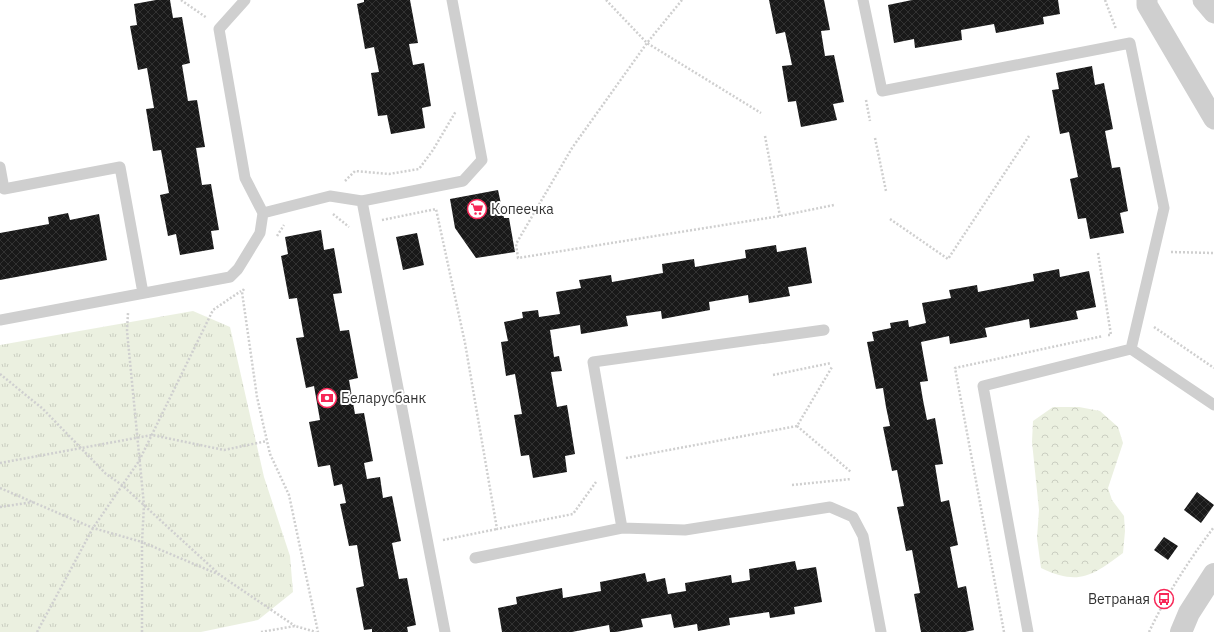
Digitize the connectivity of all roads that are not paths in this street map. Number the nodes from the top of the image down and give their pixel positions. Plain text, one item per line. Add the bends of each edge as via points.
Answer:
1 (245, 0) edge
2 (452, 0) edge
3 (863, 0) edge
4 (1147, 0) edge
5 (1203, 0) edge
6 (1214, 13) edge
7 (1214, 119) edge
8 (0, 167) edge
9 (362, 201) junction
10 (263, 213) junction
11 (143, 293) junction
12 (0, 320) edge
13 (824, 330) dead end
14 (1131, 349) junction
15 (1214, 405) edge
16 (622, 528) junction
17 (475, 558) dead end
18 (1214, 574) edge
19 (445, 632) edge
20 (881, 632) edge
21 (1028, 632) edge
22 (1181, 632) edge

1 - 10 lane via 219,30 244,178
2 - 9 lane via 482,160 463,181
3 - 14 lane via 882,92 1130,43 1164,208
4 - 7 street via 1147,5
5 - 6 street
8 - 11 lane via 4,189 120,167
9 - 10 lane via 330,196
9 - 19 lane
10 - 11 lane via 260,233 238,269 230,277
11 - 12 lane
13 - 16 lane via 593,362
14 - 15 lane
14 - 21 lane via 983,386
16 - 17 lane
16 - 20 lane via 685,530 830,507 853,517 863,536
18 - 22 street via 1189,613

